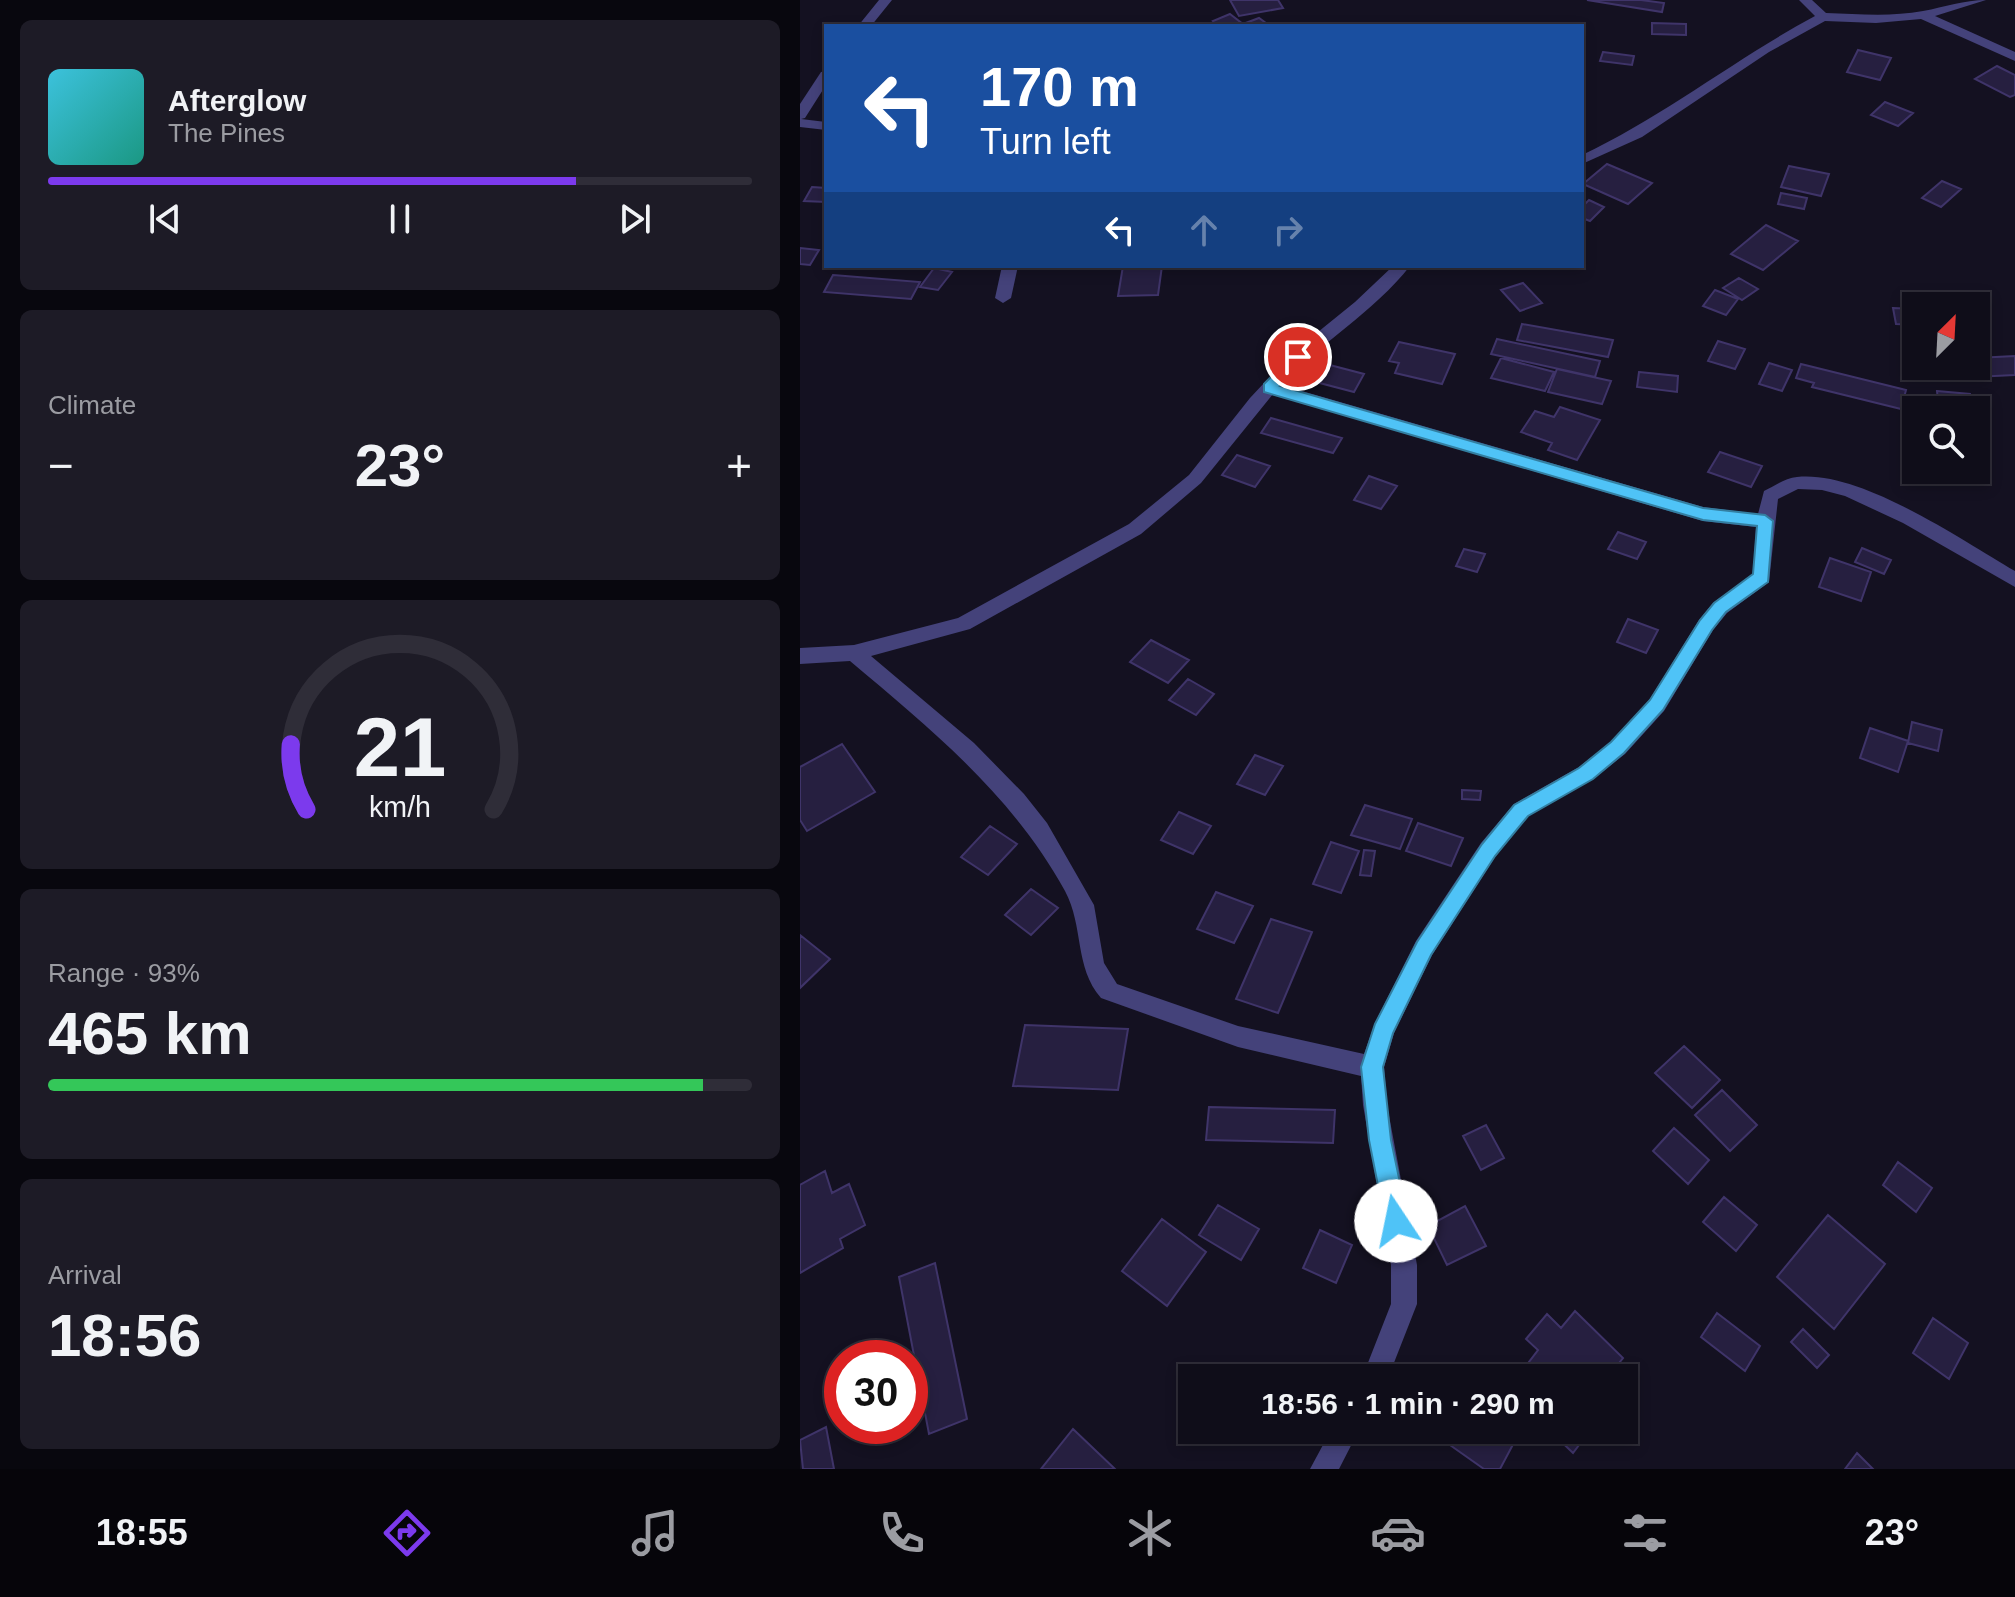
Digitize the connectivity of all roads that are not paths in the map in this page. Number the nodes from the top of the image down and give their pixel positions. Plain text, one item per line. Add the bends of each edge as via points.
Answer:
1 (886, 0) edge
2 (1805, 0) edge
3 (1980, 0) edge
4 (1923, 15) junction
5 (1823, 17) junction
6 (866, 24) edge
7 (2015, 57) edge
8 (824, 78) edge
9 (800, 115) edge
10 (800, 123) edge
11 (824, 126) edge
12 (1584, 159) edge
13 (1010, 268) edge
14 (1400, 268) edge
15 (1003, 298) dead end
16 (1270, 388) junction
17 (1765, 521) junction
18 (2015, 580) edge
19 (854, 653) junction
20 (800, 656) edge
21 (1372, 1067) junction
22 (1380, 1364) edge
23 (1338, 1444) edge
24 (1324, 1469) edge

1 - 6 street
2 - 5 street
3 - 4 street
4 - 5 street
4 - 7 street
5 - 12 street via 1764,49 1637,134
8 - 9 street
10 - 11 street
13 - 15 street
14 - 16 street
16 - 17 street via 1703,514
16 - 19 street via 1195,479 1135,529 963,624
17 - 18 street via 1770,496 1795,483 1821,483 1898,512
17 - 21 street via 1762,577 1706,625 1657,705 1618,748 1586,773 1521,810 1488,850 1424,948 1383,1031
19 - 20 street
19 - 21 street via 952,732 1013,793 1086,912 1090,961 1097,980 1109,991 1222,1034
21 - 22 street via 1404,1265 1404,1304
23 - 24 street

